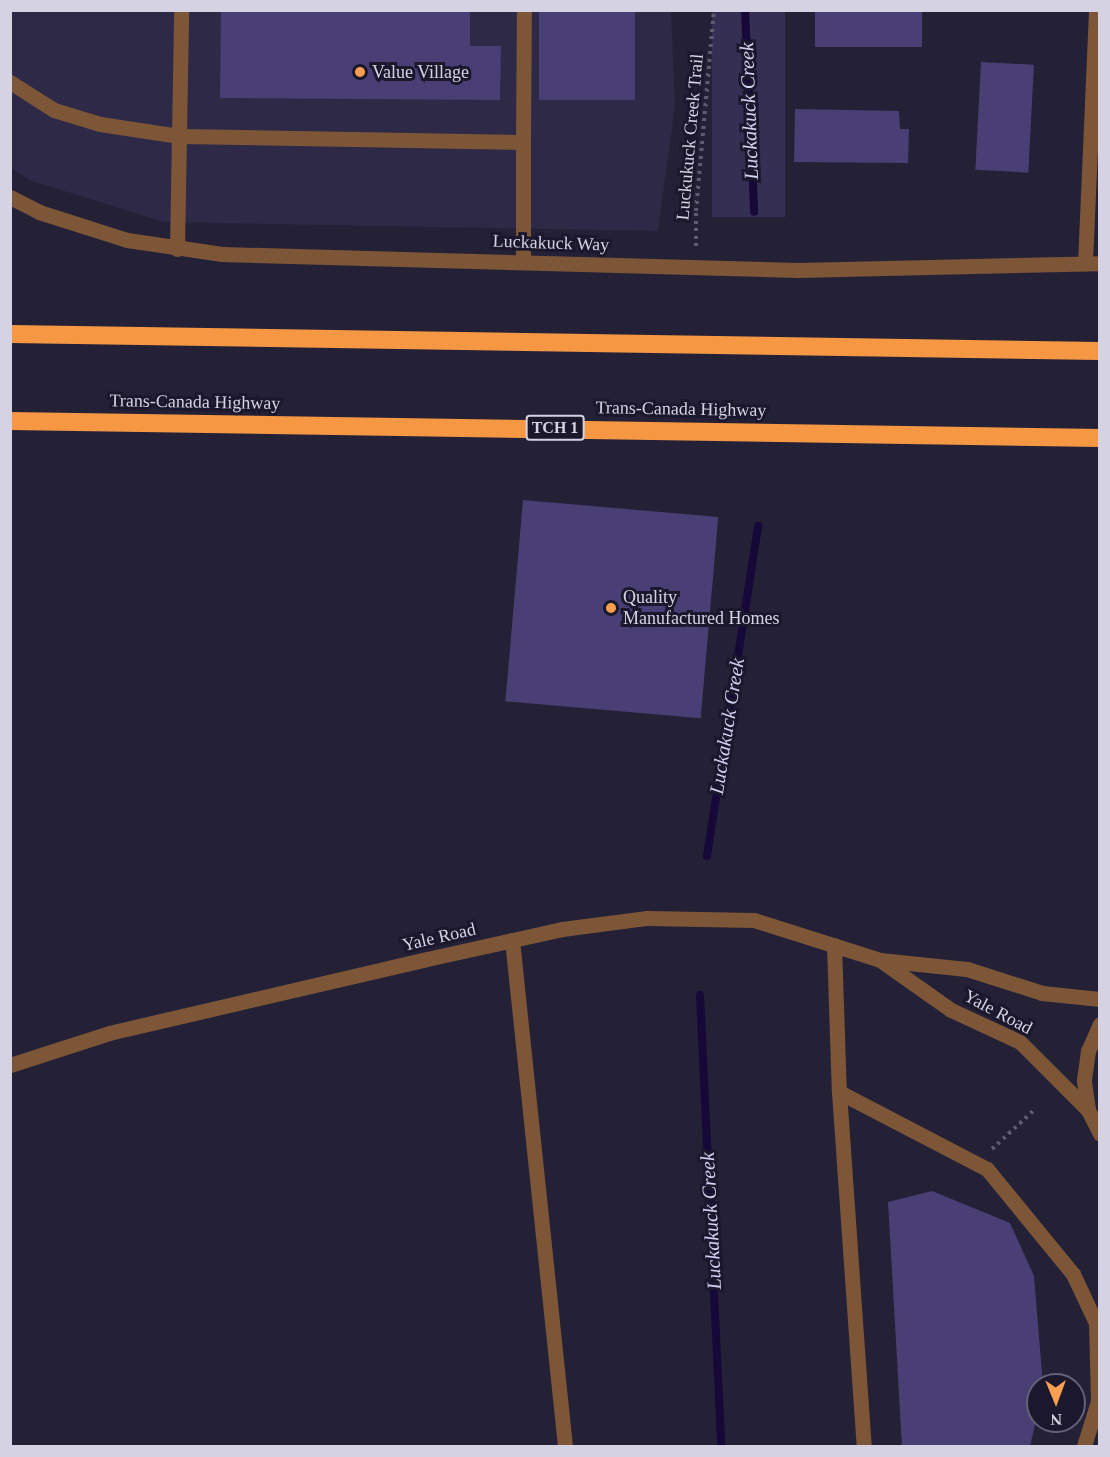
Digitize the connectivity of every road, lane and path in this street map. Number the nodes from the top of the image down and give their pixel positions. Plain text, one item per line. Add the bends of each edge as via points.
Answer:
1 (181, 10) edge
2 (524, 10) edge
3 (714, 10) edge
4 (1096, 10) edge
5 (10, 82) edge
6 (179, 136) junction
7 (524, 142) junction
8 (10, 197) edge
9 (177, 249) junction
10 (524, 262) junction
11 (1092, 263) edge
12 (696, 267) junction
13 (10, 334) edge
14 (1100, 351) edge
15 (10, 421) edge
16 (1100, 438) edge
17 (512, 940) junction
18 (834, 945) junction
19 (880, 960) junction
20 (1100, 999) edge
21 (1100, 1024) edge
22 (10, 1065) edge
23 (839, 1092) junction
24 (1088, 1110) junction
25 (1033, 1111) dead end
26 (1100, 1134) edge
27 (992, 1149) dead end
28 (565, 1446) edge
29 (864, 1446) edge
30 (1084, 1446) edge

1 - 6 street
2 - 7 street
3 - 12 path, Luckukuck Creek Trail via 696,211
4 - 11 street
5 - 6 street via 54,110 100,124
6 - 7 street
6 - 9 street
7 - 10 street
8 - 9 street, Luckakuck Way via 39,212 127,240
9 - 10 street, Luckakuck Way via 222,254
10 - 12 street, Luckakuck Way
11 - 12 street, Luckakuck Way via 798,270
13 - 14 highway
15 - 16 highway, Trans-Canada Highway / TCH 1
17 - 18 street, Yale Road via 647,918 754,920
17 - 22 street, Yale Road via 109,1033
17 - 28 street
18 - 19 street, Yale Road
18 - 23 street
19 - 20 street, Yale Road via 967,969 1042,993
19 - 24 street, Yale Road via 951,1010 1020,1042
21 - 24 street via 1088,1051 1084,1081
23 - 29 street
23 - 30 street via 987,1169 1073,1274 1096,1323 1098,1401
24 - 26 street
25 - 27 path

